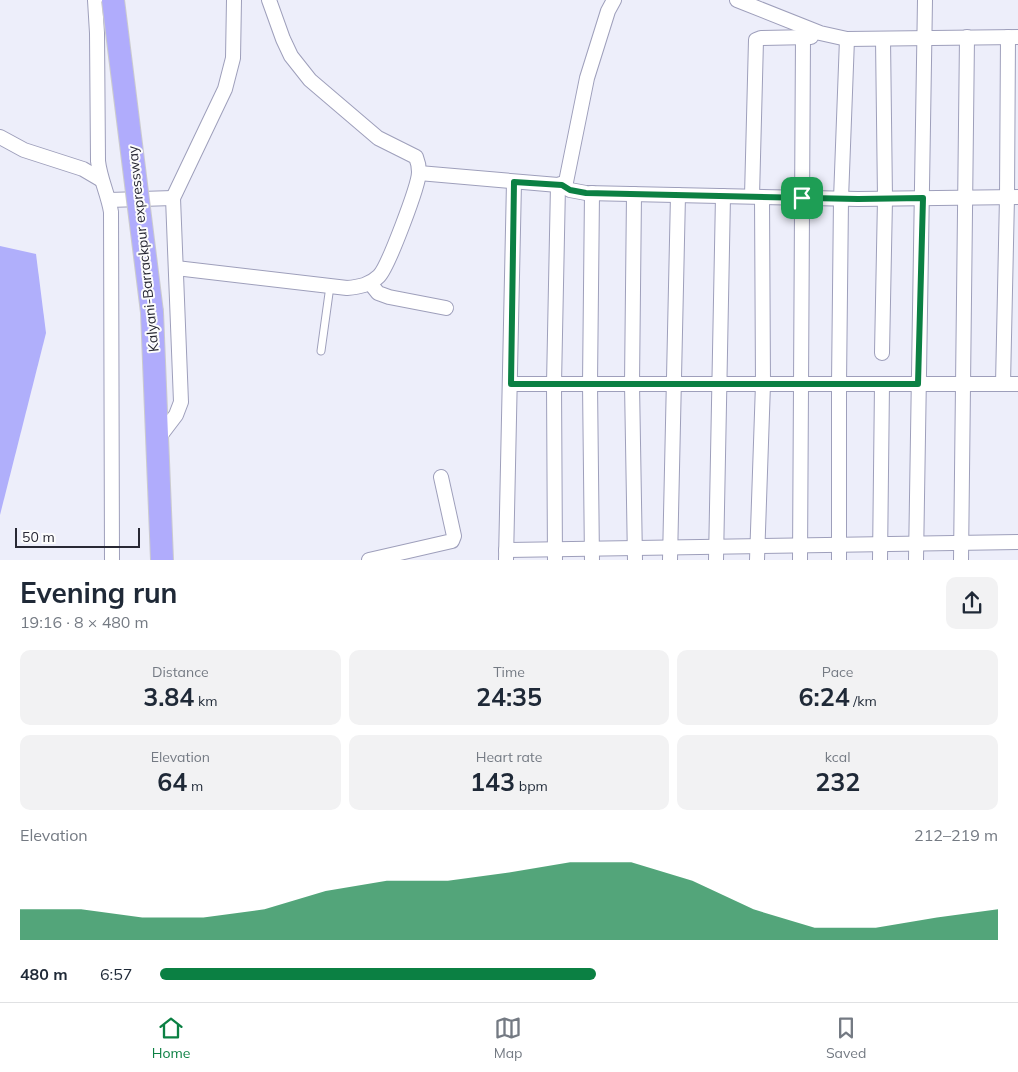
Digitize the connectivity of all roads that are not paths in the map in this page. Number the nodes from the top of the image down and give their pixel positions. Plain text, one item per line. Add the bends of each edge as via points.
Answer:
1 (95, 0) edge
2 (113, 0) edge
3 (234, 0) edge
4 (269, 0) edge
5 (614, 0) edge
6 (737, 0) edge
7 (924, 0) edge
8 (967, 37) junction
9 (1013, 37) edge
10 (803, 38) junction
11 (840, 38) junction
12 (924, 38) junction
13 (883, 39) junction
14 (0, 137) edge
15 (419, 173) junction
16 (100, 179) junction
17 (514, 182) junction
18 (560, 185) junction
19 (592, 193) junction
20 (634, 194) junction
21 (678, 195) junction
22 (722, 196) junction
23 (757, 197) junction
24 (964, 197) junction
25 (1012, 197) edge
26 (173, 198) junction
27 (802, 198) junction
28 (841, 198) junction
29 (885, 198) junction
30 (923, 198) junction
31 (109, 200) junction
32 (176, 268) junction
33 (370, 283) junction
34 (330, 286) junction
35 (446, 308) dead end
36 (321, 351) dead end
37 (882, 353) dead end
38 (511, 384) junction
39 (554, 384) junction
40 (590, 384) junction
41 (632, 384) junction
42 (674, 384) junction
43 (720, 384) junction
44 (763, 384) junction
45 (800, 384) junction
46 (839, 384) junction
47 (882, 384) junction
48 (918, 384) junction
49 (964, 384) junction
50 (1003, 384) junction
51 (1018, 384) edge
52 (157, 440) junction
53 (441, 477) dead end
54 (1018, 542) edge
55 (962, 543) junction
56 (879, 544) junction
57 (916, 544) junction
58 (839, 545) junction
59 (800, 552) edge
60 (670, 553) edge
61 (716, 553) edge
62 (757, 553) edge
63 (556, 554) edge
64 (592, 554) edge
65 (635, 554) edge
66 (506, 555) edge
67 (112, 560) edge
68 (162, 560) edge
69 (369, 560) edge
70 (839, 560) edge
71 (880, 560) edge
72 (916, 560) edge
73 (961, 560) edge

1 - 16 street
2 - 52 highway, Kalyani-Barrackpur expressway, bridge via 152,312
3 - 26 street via 233,58 225,89
4 - 15 street via 291,56 310,80 378,138 416,157
5 - 18 street via 587,78 566,182
6 - 11 street
7 - 12 street
8 - 9 street
8 - 12 street
8 - 24 street
9 - 25 street
10 - 11 street
10 - 23 street via 756,40
10 - 27 street
11 - 13 street
11 - 28 street
12 - 13 street
12 - 30 street
13 - 29 street
14 - 16 street via 24,150 83,169
15 - 17 street
15 - 33 street via 385,268
16 - 31 street
17 - 18 street
17 - 38 street
18 - 19 street via 576,192
18 - 39 street
19 - 20 street
19 - 40 street
20 - 21 street
20 - 41 street
21 - 22 street
21 - 42 street
22 - 23 street
22 - 43 street
23 - 27 street
23 - 44 street
24 - 25 street
24 - 30 street
24 - 49 street
25 - 50 street
26 - 31 street
26 - 32 street
27 - 28 street
27 - 45 street
28 - 29 street
28 - 46 street
29 - 30 street
29 - 37 street
30 - 48 street
31 - 67 street
32 - 34 street
32 - 52 street via 181,402 176,415
33 - 34 street via 347,288
33 - 35 street via 378,293 389,297
34 - 36 lane
38 - 39 street
38 - 66 street
39 - 40 street
39 - 63 street
40 - 41 street
40 - 64 street
41 - 42 street
41 - 65 street
42 - 43 street
42 - 60 street
43 - 44 street
43 - 61 street
44 - 45 street
44 - 62 street
45 - 46 street
45 - 59 street
46 - 47 street
46 - 58 street
47 - 48 street
47 - 56 street
48 - 49 street
48 - 57 street
49 - 50 street
49 - 55 street
50 - 51 street
52 - 68 highway, Kalyani-Barrackpur expressway
53 - 69 street via 454,536 452,541
54 - 55 street
55 - 57 street
55 - 73 street
56 - 57 street
56 - 58 street
56 - 71 street
57 - 72 street
58 - 59 street
58 - 70 street
59 - 62 street
60 - 61 street
60 - 65 street
61 - 62 street
63 - 64 street
63 - 66 street
64 - 65 street

